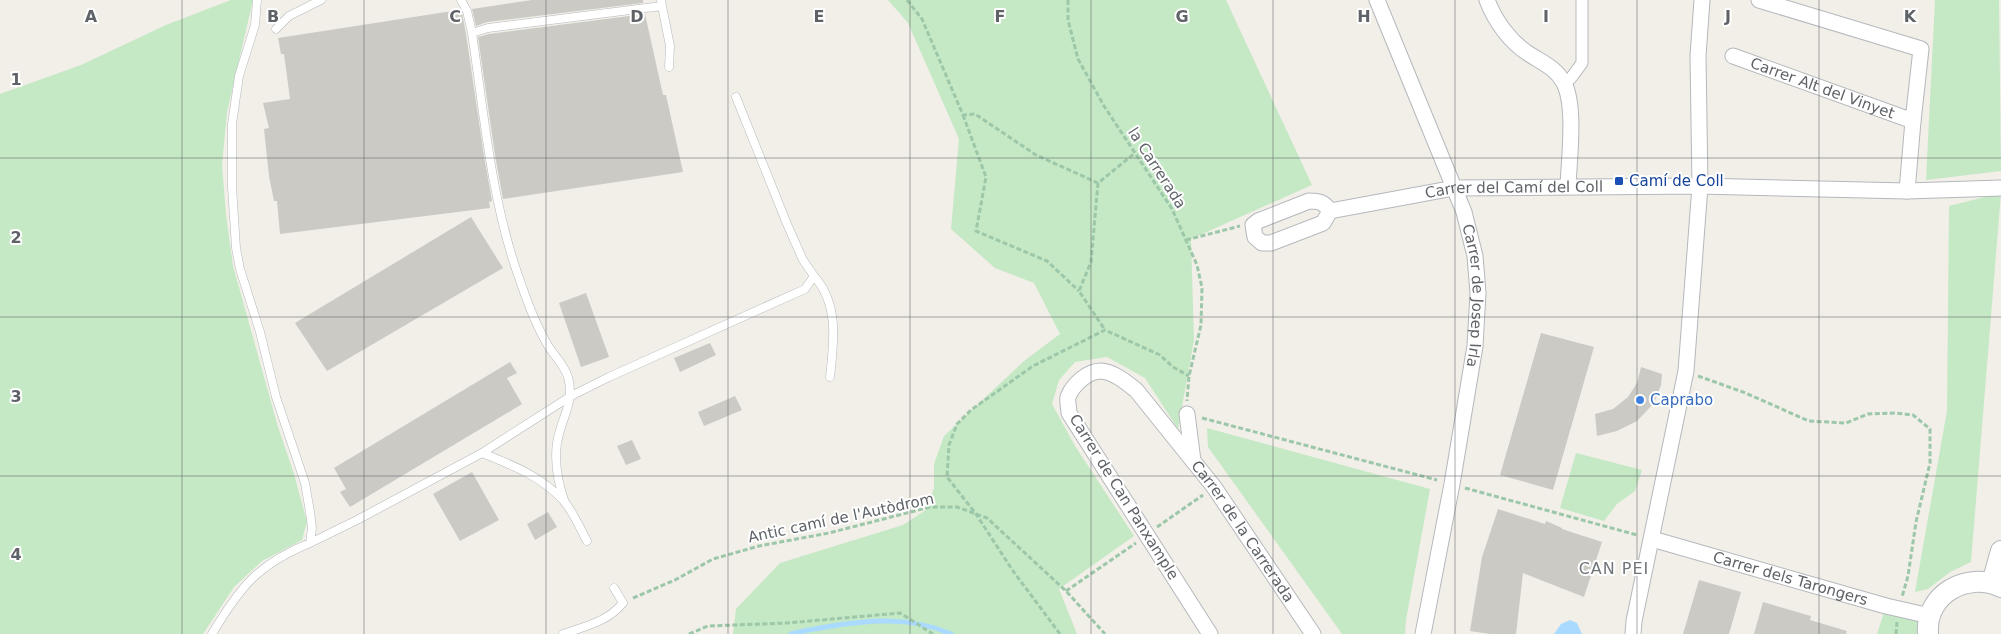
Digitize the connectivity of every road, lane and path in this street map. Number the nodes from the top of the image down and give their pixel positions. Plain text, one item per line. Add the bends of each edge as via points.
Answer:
1 (257, 0) edge
2 (321, 0) edge
3 (461, 0) edge
4 (907, 0) edge
5 (1068, 0) edge
6 (1377, 0) edge
7 (1487, 0) edge
8 (1582, 0) edge
9 (1702, 0) edge
10 (1760, 0) edge
11 (662, 3) edge
12 (276, 28) dead end
13 (472, 33) junction
14 (1733, 56) dead end
15 (669, 66) dead end
16 (1564, 83) junction
17 (736, 97) dead end
18 (963, 115) junction
19 (1913, 121) junction
20 (1135, 153) junction
21 (1098, 183) junction
22 (1568, 186) junction
23 (1700, 186) junction
24 (1454, 188) junction
25 (2001, 188) edge
26 (1907, 191) junction
27 (1330, 211) junction
28 (1253, 225) junction
29 (1186, 240) junction
30 (814, 276) junction
31 (1079, 291) junction
32 (1105, 330) junction
33 (1686, 371) junction
34 (1189, 376) junction
35 (830, 377) dead end
36 (571, 396) junction
37 (1187, 414) junction
38 (1168, 431) joint
39 (482, 453) junction
40 (1193, 462) junction
41 (1452, 484) junction
42 (565, 503) junction
43 (976, 514) junction
44 (1652, 539) junction
45 (587, 541) dead end
46 (310, 543) junction
47 (2001, 551) edge
48 (1996, 585) edge
49 (614, 588) dead end
50 (623, 603) junction
51 (1899, 610) junction
52 (1929, 625) edge
53 (212, 634) edge
54 (563, 634) edge
55 (689, 634) edge
56 (933, 634) edge
57 (1060, 634) edge
58 (1104, 634) edge
59 (1210, 634) edge
60 (1313, 634) edge
61 (1423, 634) edge
62 (1633, 634) edge

1 - 46 lane via 255,25 239,76 232,124 236,248 276,397 305,484 312,528
2 - 12 lane via 289,16
3 - 13 lane
4 - 18 path via 922,19
5 - 20 path, la Carrerada via 1068,20 1078,59
6 - 24 street, Carrer de Josep Irla
7 - 16 street via 1512,40 1549,65
8 - 16 street via 1582,63
9 - 23 street via 1698,56
10 - 19 street via 1921,49
11 - 13 lane
11 - 15 lane via 670,46
13 - 36 lane via 503,228 536,322 568,376
14 - 19 street, Carrer Alt del Vinyet
16 - 22 street via 1571,109
17 - 30 lane via 787,224
18 - 21 path via 976,114 1036,155
18 - 31 path via 986,178 976,232 1047,262
19 - 26 street
20 - 21 path
20 - 29 path, la Carrerada via 1172,209
21 - 31 path via 1091,262
22 - 23 street, Carrer del Camí del Coll
22 - 24 street, Carrer del Camí del Coll
23 - 26 street, Carrer del Camí del Coll
23 - 33 street
24 - 27 street, Carrer del Camí del Coll
24 - 41 street, Carrer de Josep Irla via 1475,256 1478,293 1475,346
25 - 26 street, Carrer del Camí del Coll
27 - 28 street via 1325,204 1309,201
27 - 28 street, Carrer del Camí del Coll via 1323,222 1271,242 1262,243 1255,237
28 - 29 path
29 - 34 path, la Carrerada via 1197,265 1202,288 1201,325
30 - 35 lane via 822,284 833,317
30 - 36 lane via 805,289
31 - 32 path
32 - 34 path via 1160,355
32 - 43 path via 1032,366 971,410 957,424 949,445 947,477
33 - 44 street
33 - 51 path via 1809,421 1846,423 1868,414 1895,413 1913,415 1930,429 1930,463
34 - 37 path, la Carrerada
36 - 39 lane
36 - 42 lane via 557,443 555,463
37 - 40 street
37 - 41 path
38 - 40 street, Carrer de la Carrerada
38 - 59 street, Carrer de Can Panxample via 1136,390 1111,373 1088,374 1068,398 1069,413
39 - 42 lane via 530,474
39 - 46 lane
40 - 60 street, Carrer de la Carrerada via 1214,487
41 - 44 path
41 - 61 street, Carrer de Josep Irla
42 - 45 lane
43 - 50 path, Antic camí de l'Autòdrom via 957,506 930,507 829,533 759,546 713,559
43 - 57 path via 1013,572
43 - 58 path, Antic camí de l'Autòdrom via 987,518 1051,578
44 - 51 street, Carrer dels Tarongers
44 - 62 street
46 - 53 lane via 285,553 260,569 239,593
47 - 48 street
48 - 52 street via 1976,581 1961,583 1947,591 1936,602
49 - 50 lane
50 - 54 lane via 605,620
51 - 52 street, Carrer dels Tarongers
55 - 56 path via 708,626 900,613

